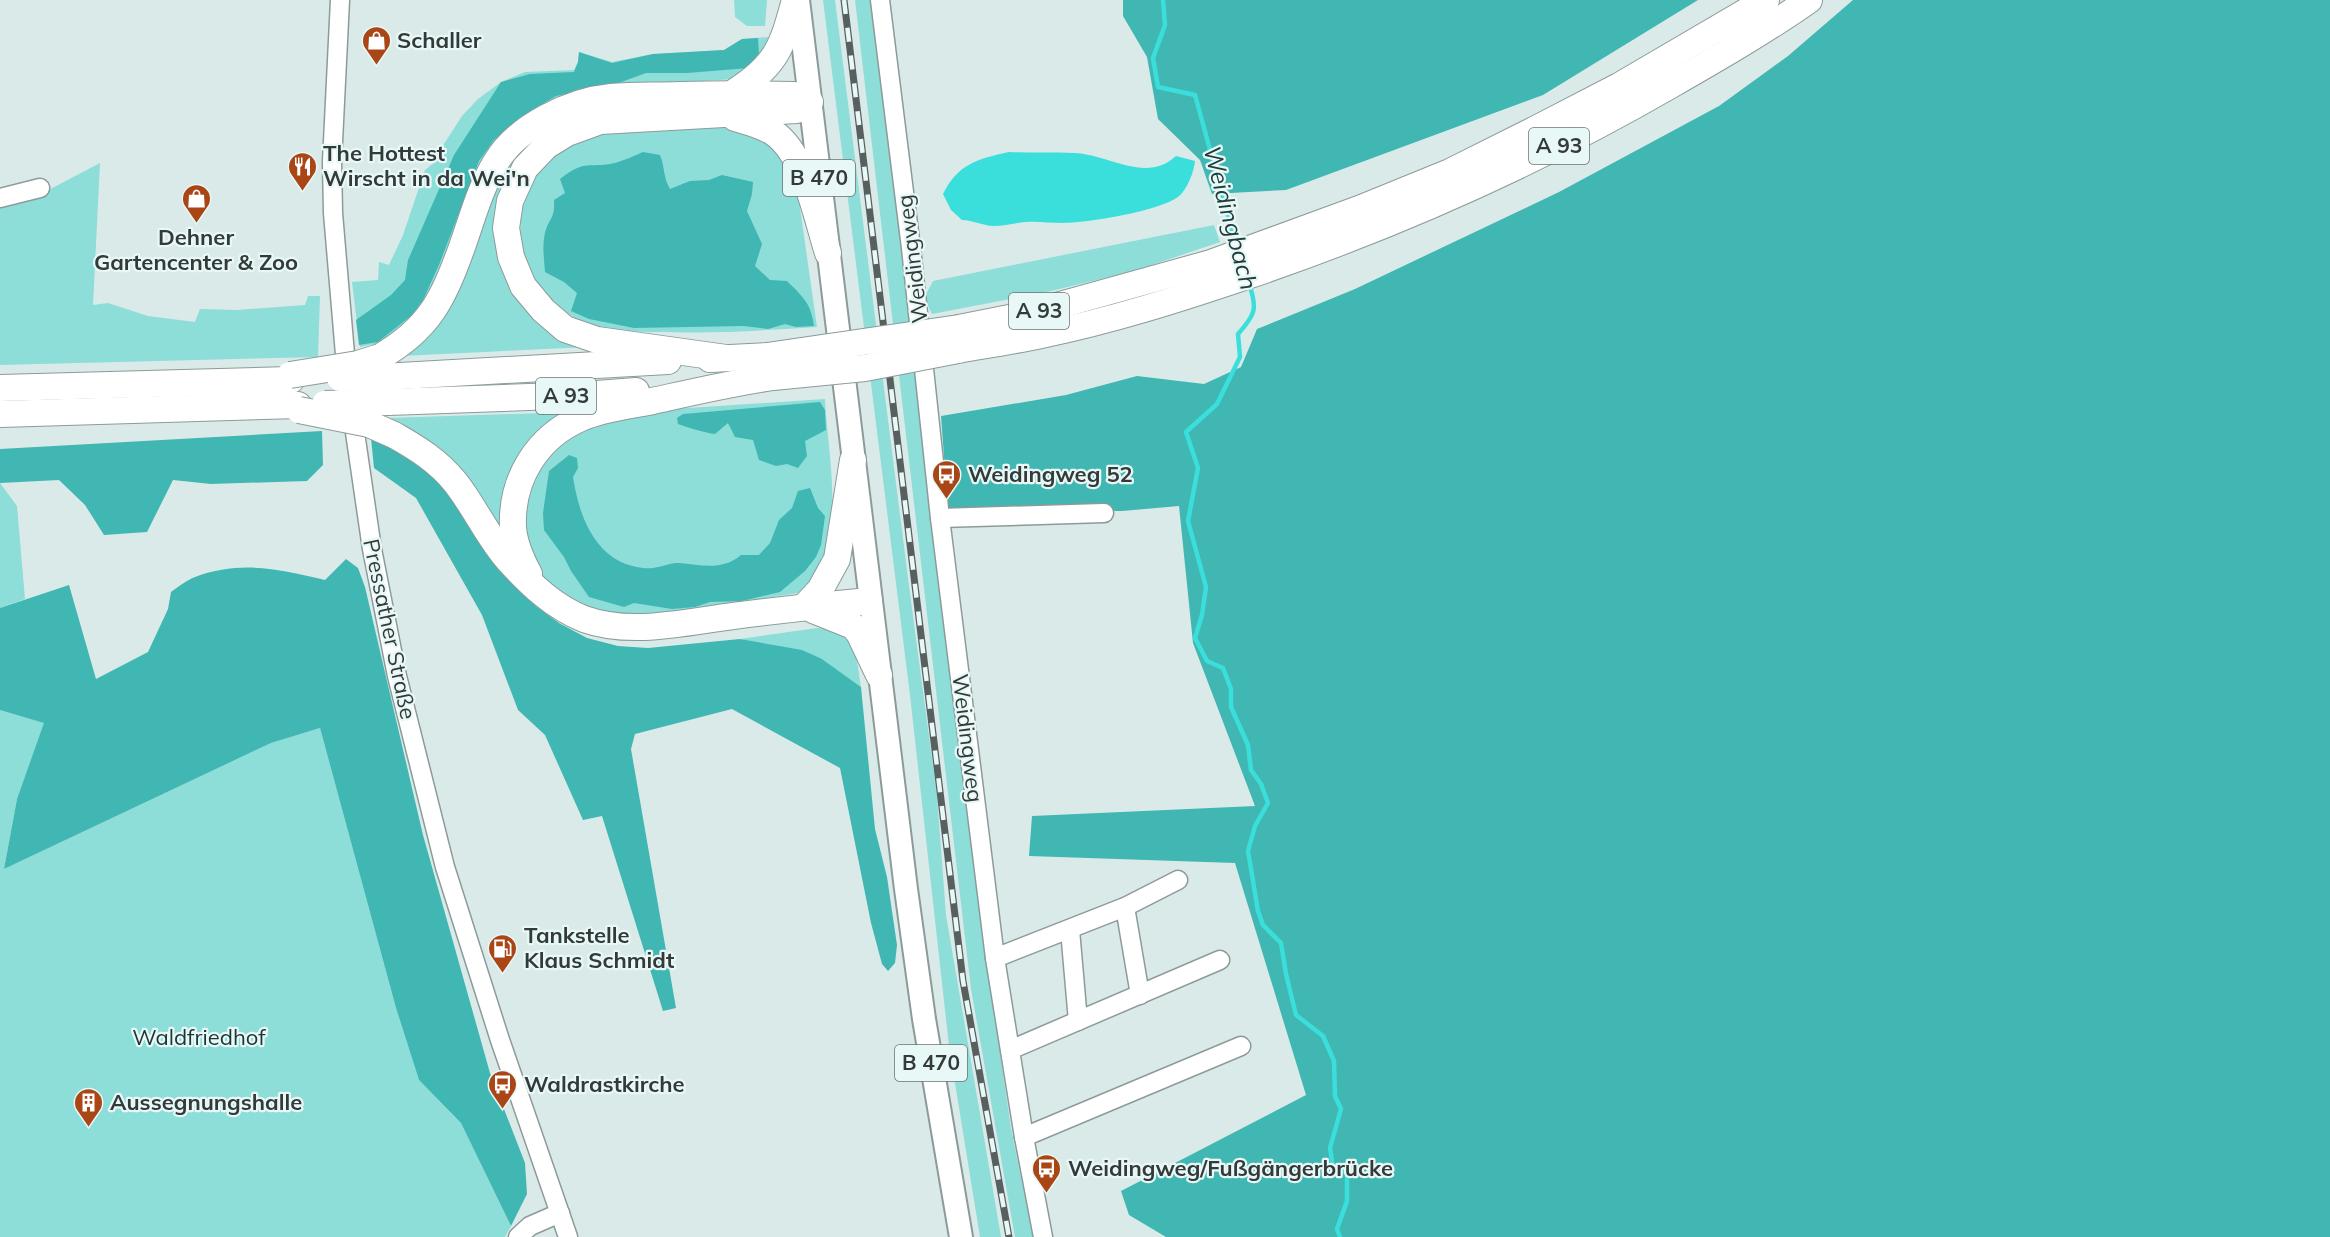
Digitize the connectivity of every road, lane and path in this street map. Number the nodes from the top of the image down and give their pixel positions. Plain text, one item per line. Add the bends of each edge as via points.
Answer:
1 (340, 0) edge
2 (797, 0) edge
3 (880, 0) edge
4 (1766, 0) edge
5 (1809, 0) edge
6 (810, 102) junction
7 (727, 104) junction
8 (40, 188) dead end
9 (0, 198) edge
10 (828, 254) junction
11 (1213, 275) junction
12 (726, 358) junction
13 (381, 367) junction
14 (770, 367) junction
15 (743, 381) junction
16 (0, 388) edge
17 (291, 407) junction
18 (0, 414) edge
19 (853, 460) junction
20 (1104, 513) dead end
21 (940, 518) junction
22 (538, 591) junction
23 (869, 601) junction
24 (804, 607) junction
25 (879, 675) junction
26 (1178, 880) dead end
27 (1125, 907) junction
28 (1070, 930) junction
29 (995, 958) junction
30 (1220, 960) dead end
31 (1140, 994) junction
32 (1078, 1021) junction
33 (1241, 1046) dead end
34 (1010, 1050) junction
35 (1024, 1137) junction
36 (560, 1213) junction
37 (518, 1237) edge
38 (568, 1237) edge
39 (961, 1237) edge
40 (1044, 1237) edge

1 - 36 street, Pressather Straße via 333,213 349,393 372,549 397,676 445,867
2 - 6 main road
2 - 7 highway via 776,56
3 - 21 street, Weidingweg
4 - 11 highway, A 93 via 1619,86 1461,167 1284,235
5 - 11 highway, A 93 via 1634,107 1415,213 1292,261
6 - 7 highway via 794,95
6 - 10 main road, B 470
7 - 10 highway via 775,134 789,148 800,165
7 - 12 highway via 600,121 567,133 546,146 525,168 510,201 506,228 511,257 523,286 565,329 597,340
7 - 13 highway via 609,97 568,108 537,122 496,161 446,291 429,317
8 - 9 street
10 - 19 main road, B 470
11 - 14 highway, A 93, bridge via 1024,315 958,339
12 - 13 highway, A 93
12 - 14 highway, A 93
13 - 16 highway, A 93, bridge via 247,381
14 - 15 highway, A 93
15 - 17 highway, A 93, bridge via 584,395
15 - 22 highway via 591,415 553,435 528,461 516,490 513,528 522,561
17 - 18 highway, A 93
17 - 22 highway, bridge via 369,424 425,453 454,482 507,559
19 - 23 main road, B 470
19 - 24 highway via 837,559 820,590
20 - 21 street
21 - 29 street, Weidingweg
22 - 24 highway via 562,609 612,626 655,626
23 - 24 highway
23 - 25 main road, B 470
24 - 25 highway via 853,626
25 - 39 main road, B 470 via 924,1019
26 - 27 street
27 - 28 street
27 - 31 street
28 - 29 street
28 - 32 street
29 - 34 street, Weidingweg
30 - 31 street
31 - 32 street
32 - 34 street
33 - 35 street
34 - 35 street, Weidingweg
35 - 40 street, Weidingweg
36 - 37 street via 530,1226
36 - 38 street, Pressather Straße

